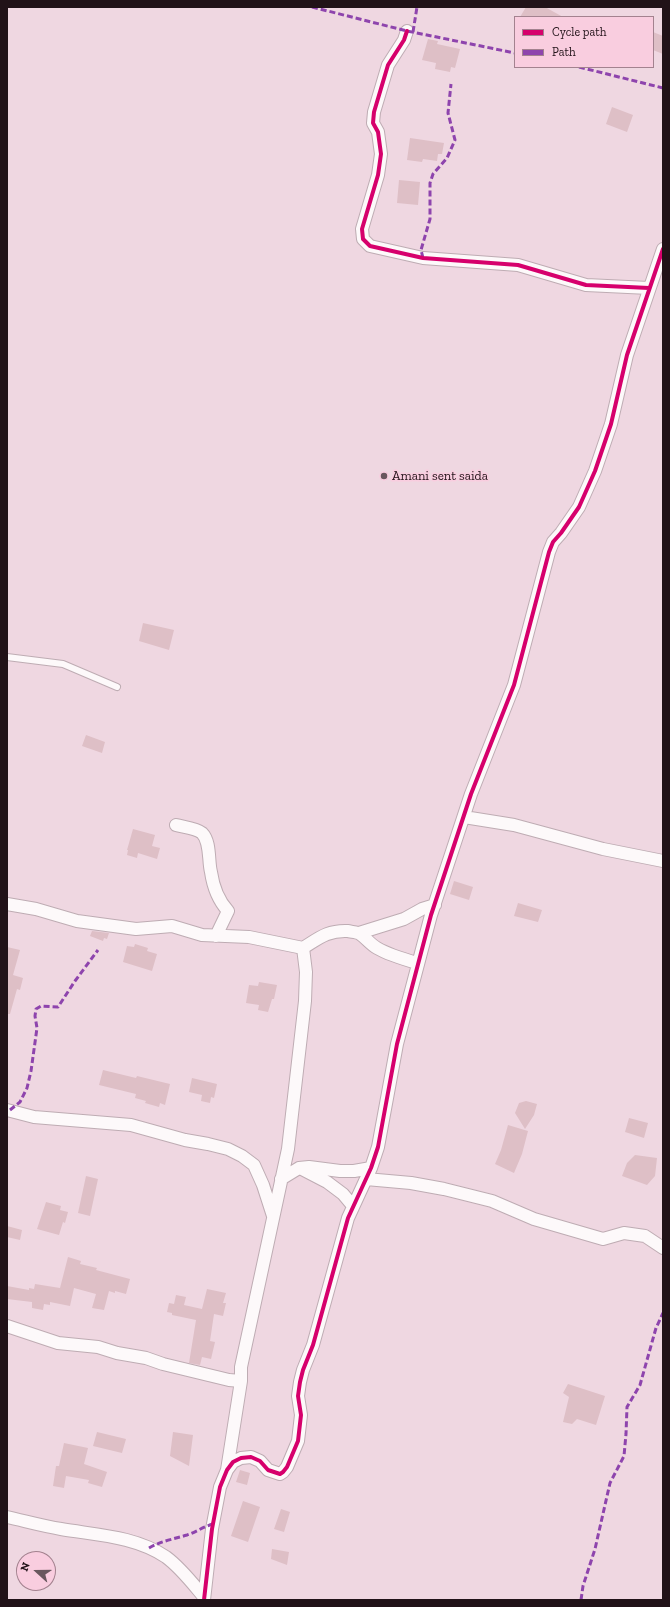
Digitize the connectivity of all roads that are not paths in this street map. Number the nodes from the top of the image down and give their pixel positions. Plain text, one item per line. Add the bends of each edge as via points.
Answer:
1 (407, 31) dead end
2 (663, 250) edge
3 (648, 288) junction
4 (7, 657) edge
5 (117, 687) dead end
6 (464, 817) junction
7 (176, 825) dead end
8 (663, 861) edge
9 (7, 904) edge
10 (435, 904) junction
11 (359, 933) junction
12 (216, 936) junction
13 (303, 948) junction
14 (417, 964) junction
15 (7, 1110) edge
16 (299, 1168) junction
17 (368, 1173) junction
18 (281, 1179) junction
19 (353, 1206) junction
20 (273, 1217) junction
21 (663, 1248) edge
22 (7, 1326) edge
23 (240, 1381) junction
24 (227, 1470) junction
25 (7, 1517) edge
26 (204, 1599) edge

1 - 3 street via 388,65 374,112 381,154 378,175 362,229 363,239 370,246 422,258 518,265 586,285
2 - 3 street
3 - 6 street via 627,355 612,424 579,507 553,542 549,552 514,685
4 - 5 lane via 63,664
6 - 8 street via 514,825 603,849
6 - 10 street
7 - 12 street via 196,830 206,840 215,888 220,901 228,911
9 - 12 street via 36,909 76,921 136,929 168,926
10 - 11 street via 404,919
10 - 14 street
11 - 13 street via 336,931 325,934
11 - 14 street via 378,948
12 - 13 street via 249,937
13 - 18 street via 306,972 305,1001 288,1149
14 - 17 street via 397,1044 378,1148
15 - 20 street via 34,1117 131,1125 228,1149 254,1165
16 - 17 street
16 - 18 street
16 - 19 street via 333,1186 344,1194
17 - 19 street
17 - 21 street via 492,1201 534,1219 603,1239 624,1233 645,1236
18 - 20 street
19 - 24 street via 313,1345 303,1370 298,1396 300,1431 287,1466 280,1474 276,1473 252,1457 233,1462
20 - 23 street via 240,1367
22 - 23 street via 58,1343 98,1347
23 - 24 street
24 - 26 street via 220,1487 212,1529
25 - 26 street via 60,1529 106,1535 149,1548 167,1558

